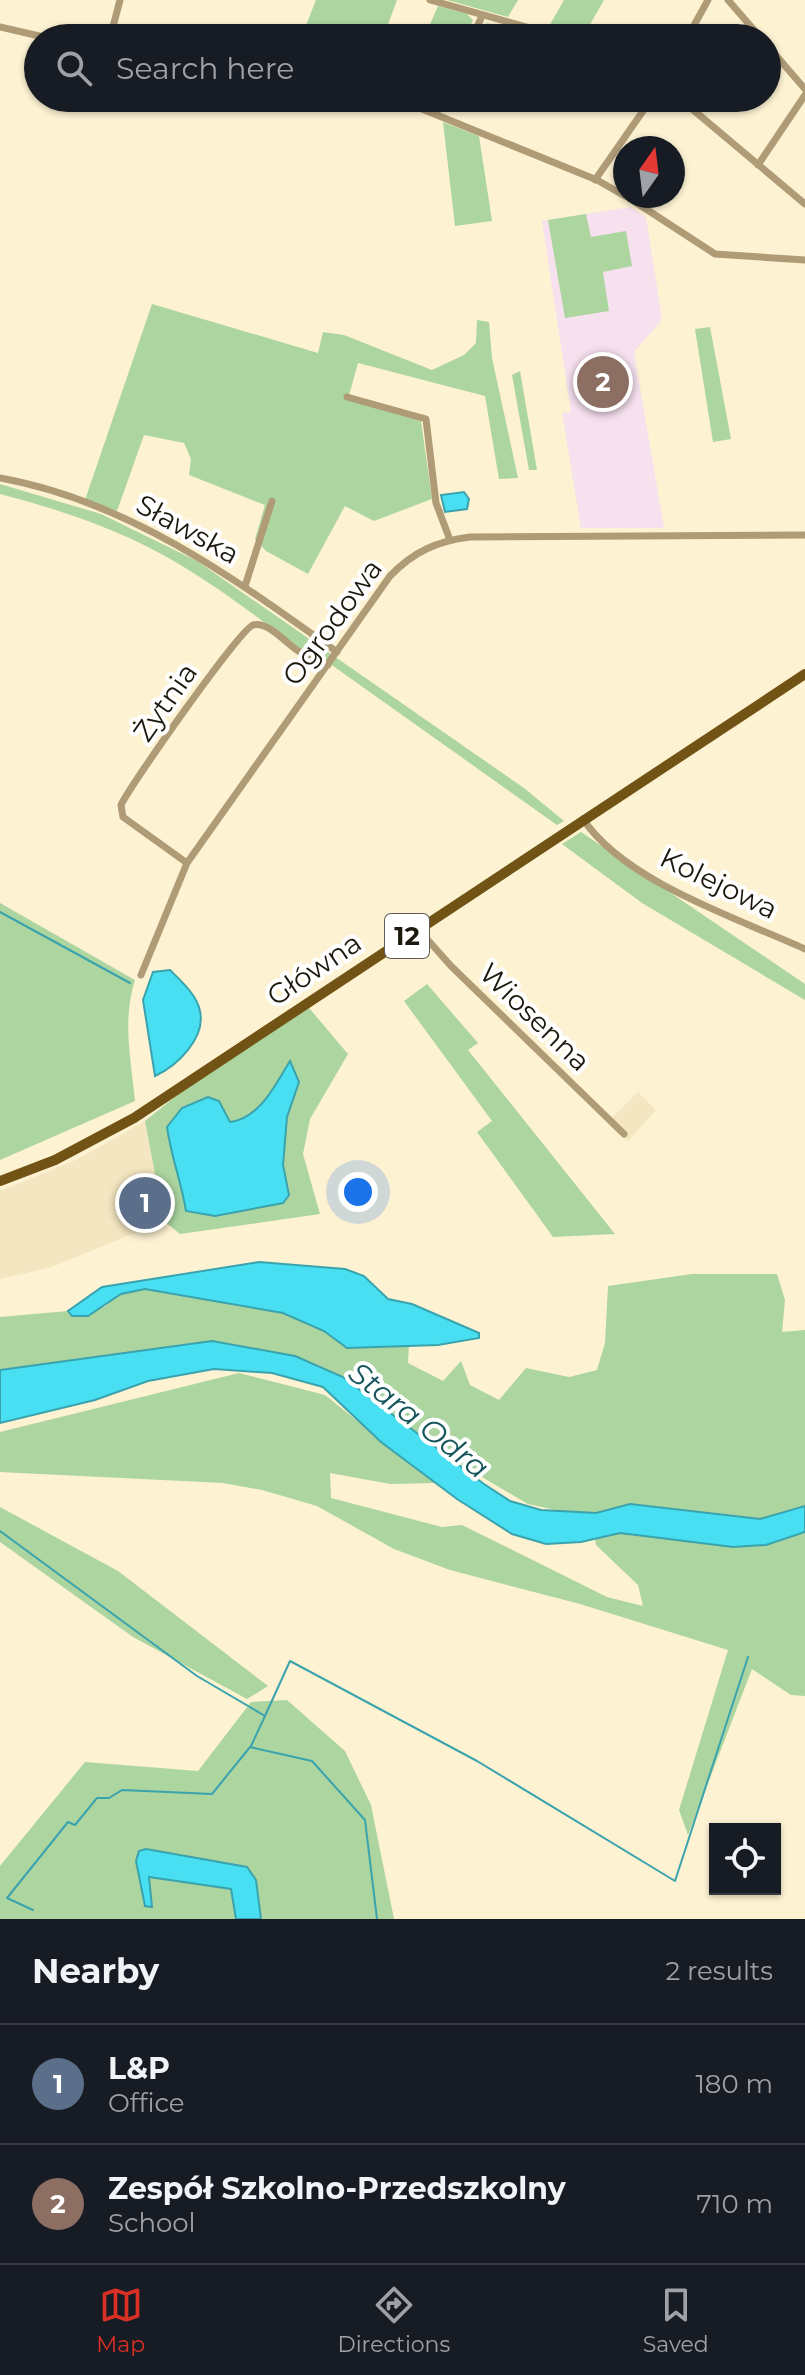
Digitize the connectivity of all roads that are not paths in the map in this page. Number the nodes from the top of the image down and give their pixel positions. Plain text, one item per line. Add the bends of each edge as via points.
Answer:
1 (120, 0) edge
2 (430, 0) edge
3 (708, 0) edge
4 (728, 0) edge
5 (482, 16) junction
6 (114, 24) edge
7 (478, 24) edge
8 (513, 24) edge
9 (695, 24) edge
10 (749, 24) edge
11 (0, 27) edge
12 (24, 32) edge
13 (781, 62) edge
14 (805, 92) edge
15 (431, 112) edge
16 (642, 112) edge
17 (696, 112) edge
18 (436, 114) joint
19 (758, 165) junction
20 (595, 180) junction
21 (613, 190) edge
22 (805, 204) edge
23 (644, 208) edge
24 (805, 249) edge
25 (804, 260) edge
26 (347, 397) dead end
27 (0, 478) edge
28 (272, 501) dead end
29 (805, 535) edge
30 (450, 540) junction
31 (245, 586) junction
32 (337, 652) junction
33 (328, 665) junction
34 (805, 674) edge
35 (583, 819) junction
36 (187, 863) junction
37 (418, 929) junction
38 (805, 949) edge
39 (141, 975) dead end
40 (624, 1134) dead end
41 (0, 1181) edge

1 - 6 street
2 - 5 street
3 - 9 street
4 - 10 street
5 - 7 street
5 - 8 street
11 - 12 street
13 - 14 street
14 - 19 street
15 - 18 street
16 - 20 street
17 - 19 street
18 - 20 street
19 - 22 street
20 - 21 street
23 - 25 street via 715,254
24 - 25 street
26 - 30 street via 426,419 436,503
27 - 31 street, Sławska via 124,517
28 - 31 street
29 - 30 street, Ogrodowa
30 - 32 street, Ogrodowa via 402,563
31 - 32 street, Sławska
32 - 33 street, Ogrodowa
33 - 36 street, Ogrodowa
33 - 36 street, Żytnia via 254,625 217,667 121,805 123,817
34 - 35 main road, Główna / 12
35 - 37 main road, Główna / 12
35 - 38 street, Kolejowa via 598,841 679,894
36 - 39 street, Ogrodowa
37 - 40 street, Wiosenna
37 - 41 main road, Główna / 12 via 125,1123 55,1160

